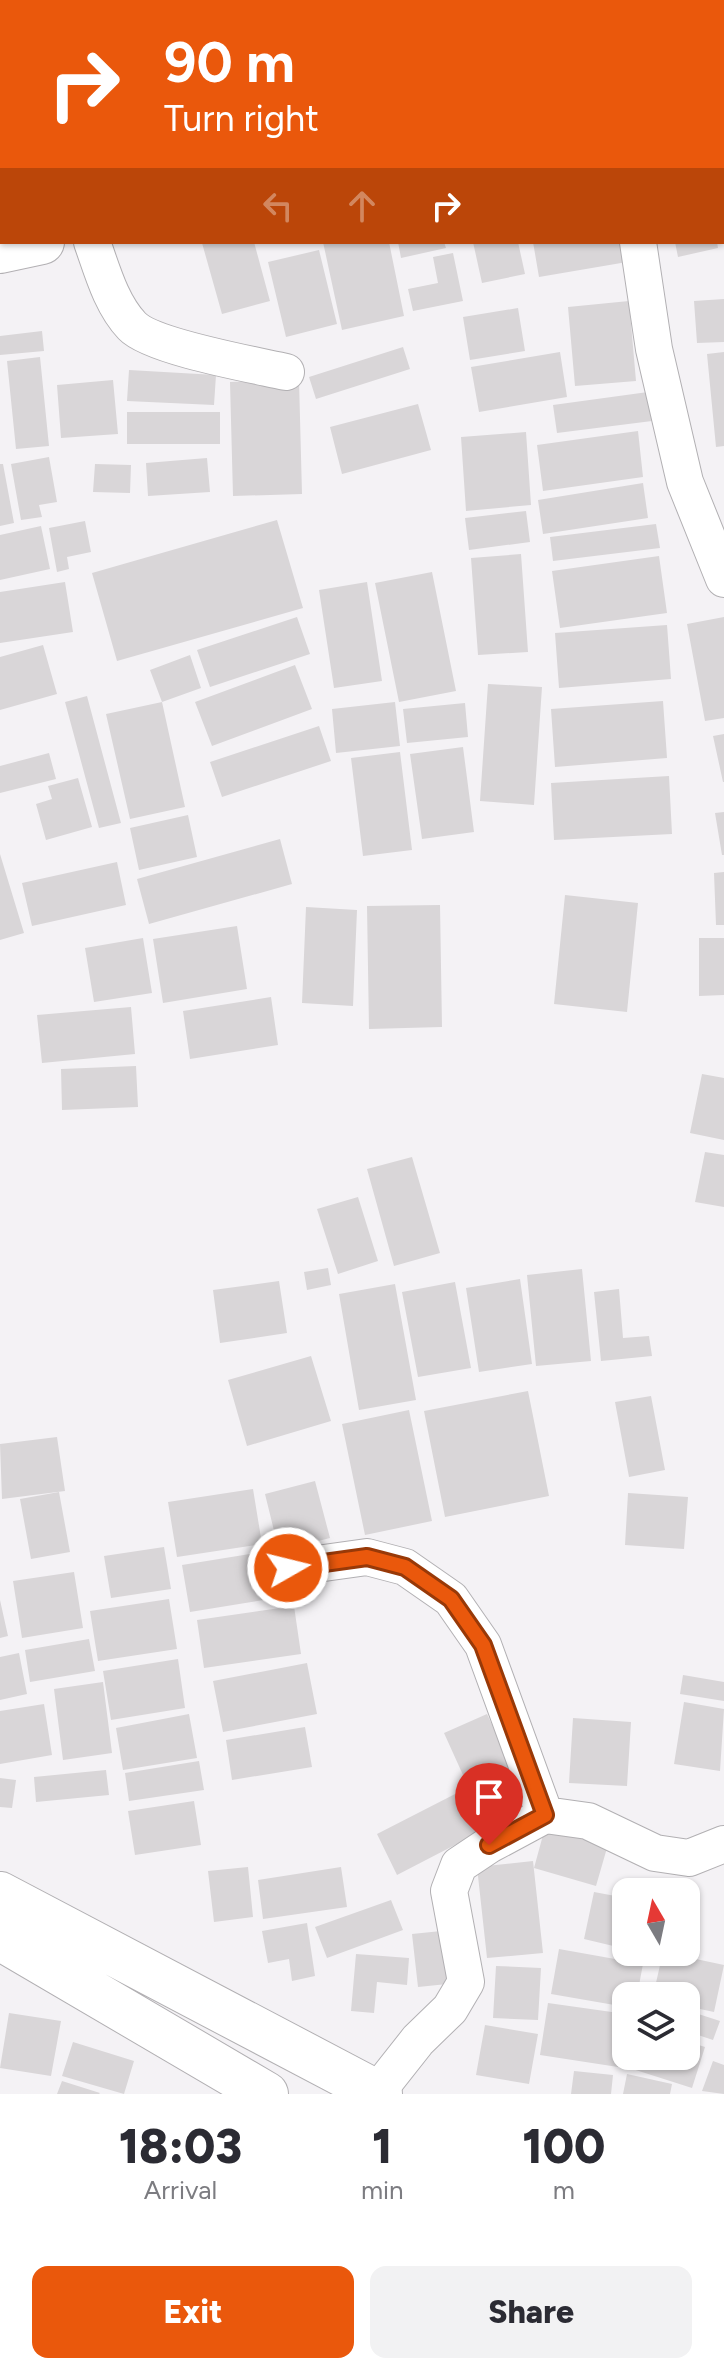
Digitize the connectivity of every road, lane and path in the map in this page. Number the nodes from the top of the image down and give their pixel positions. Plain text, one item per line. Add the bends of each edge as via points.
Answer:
1 (33, 244) edge
2 (93, 244) edge
3 (638, 244) edge
4 (0, 251) edge
5 (286, 372) dead end
6 (724, 579) edge
7 (288, 1568) dead end
8 (545, 1815) junction
9 (724, 1844) edge
10 (0, 1894) edge
11 (0, 1938) edge
12 (379, 2093) edge
13 (266, 2094) edge

1 - 4 street
2 - 5 street via 119,310 134,329 210,355
3 - 6 street via 654,349 685,482
7 - 8 street via 367,1557 405,1567 451,1599 483,1645
8 - 9 street via 588,1821 655,1853 689,1858
8 - 12 street via 459,1865 449,1891 466,1982 450,2009 418,2040
10 - 12 street
11 - 13 street

